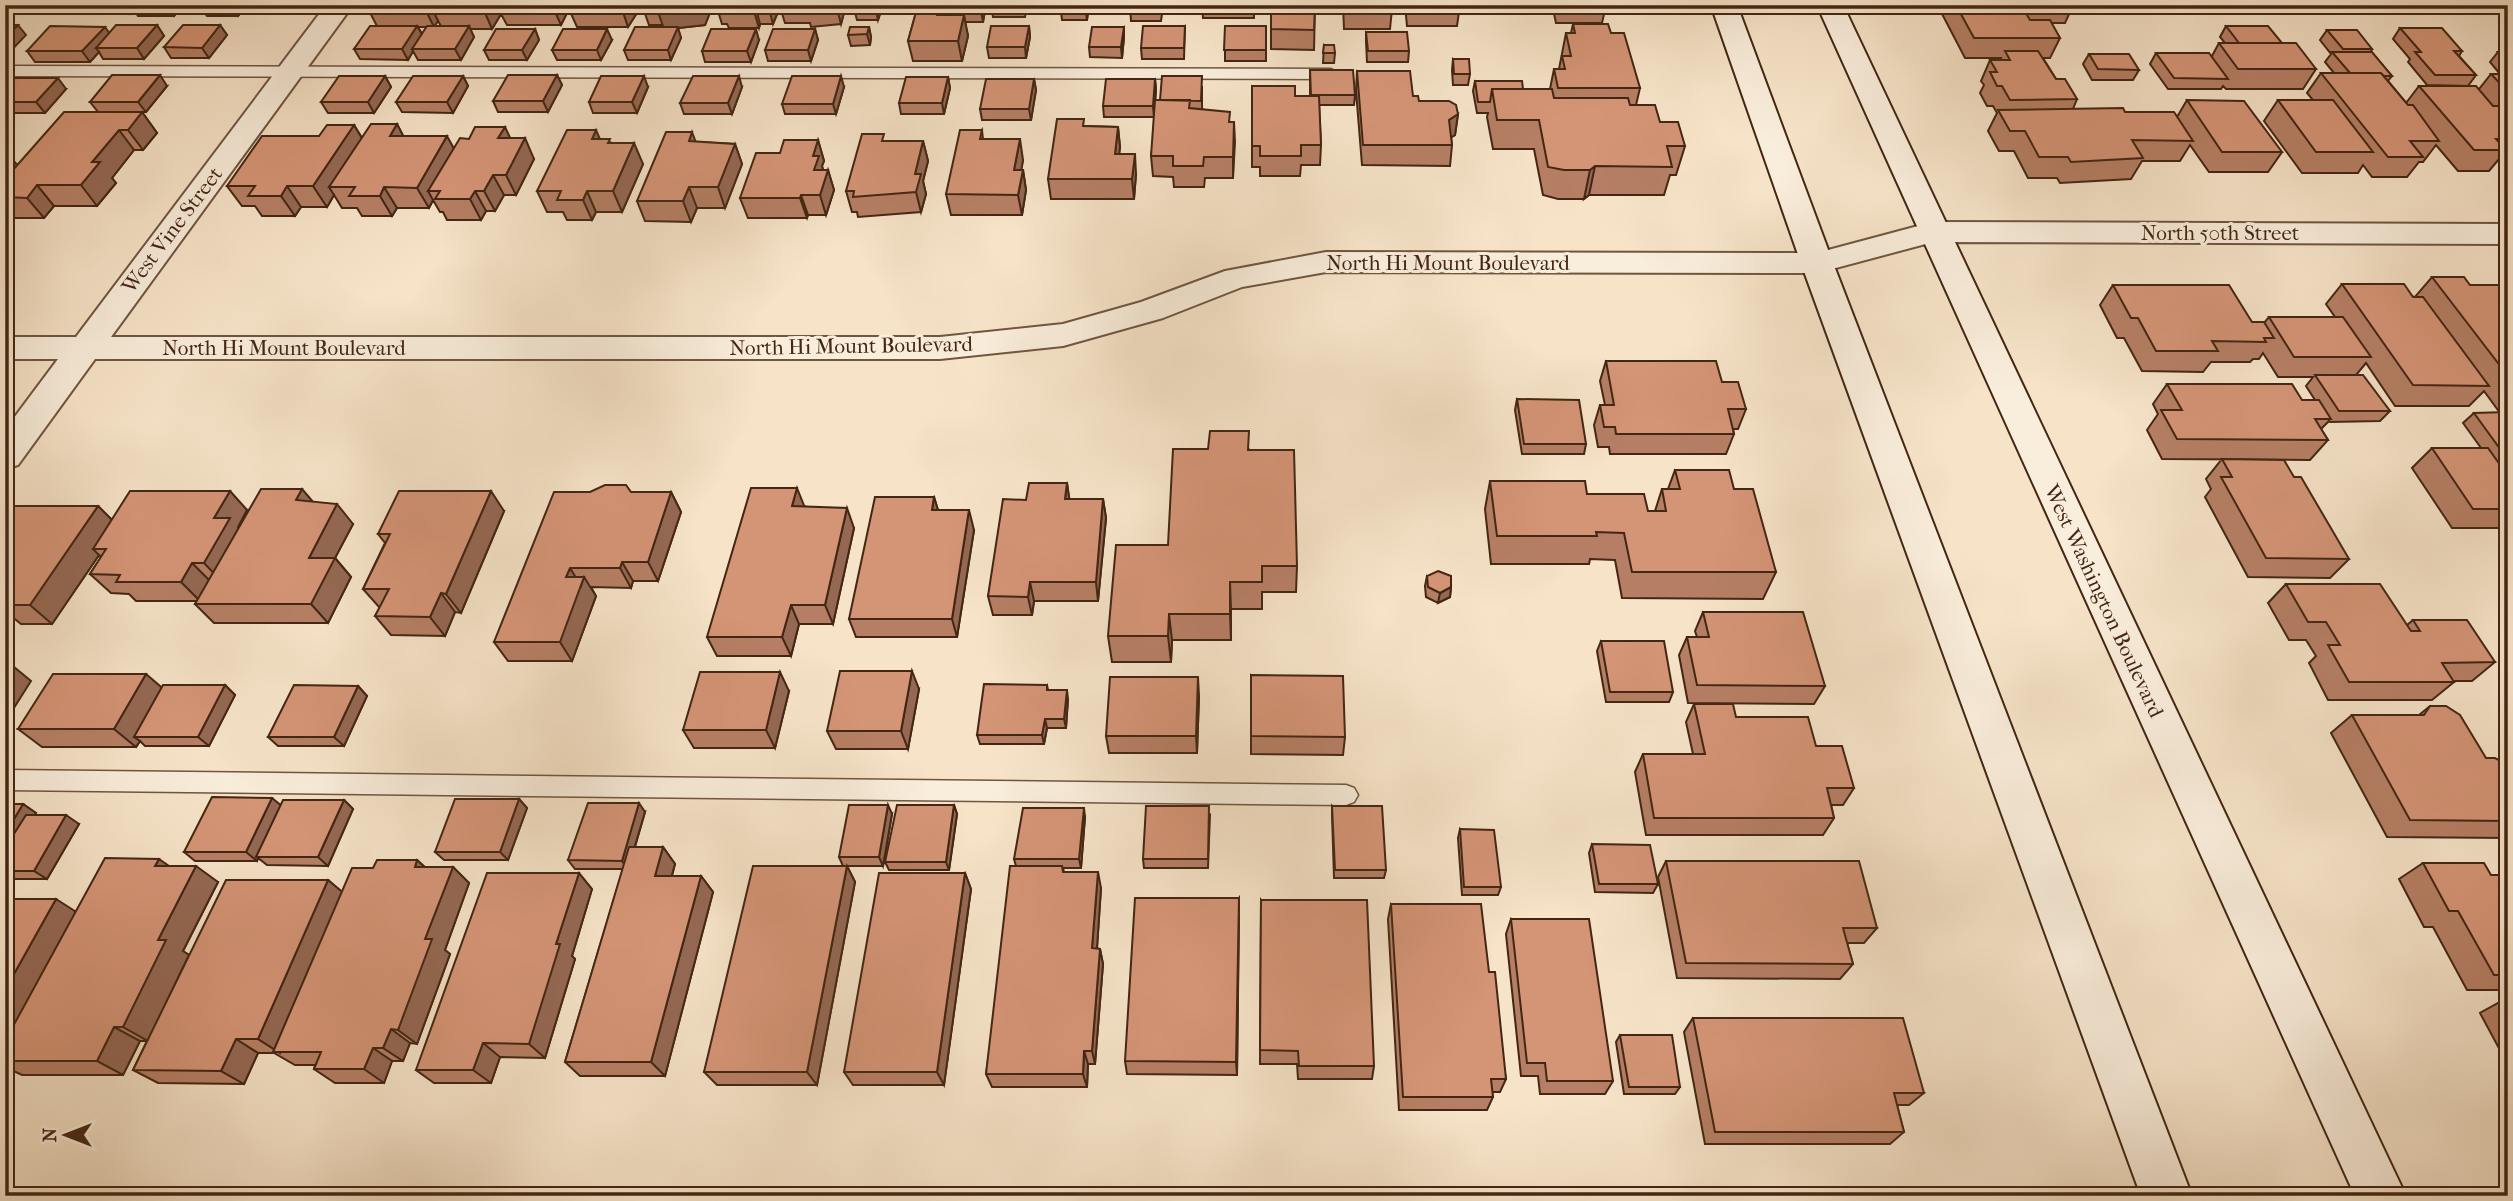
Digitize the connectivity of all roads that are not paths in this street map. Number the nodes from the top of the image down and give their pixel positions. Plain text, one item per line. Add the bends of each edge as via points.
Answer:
1 (340, 5) edge
2 (1724, 5) edge
3 (1830, 5) edge
4 (5, 71) edge
5 (292, 71) junction
6 (1331, 74) edge
7 (1933, 232) junction
8 (2508, 234) edge
9 (1817, 263) junction
10 (5, 348) edge
11 (85, 348) junction
12 (5, 456) edge
13 (5, 780) edge
14 (1346, 795) dead end
15 (2168, 1196) edge
16 (2381, 1196) edge

1 - 5 street, West Vine Street
2 - 9 street
3 - 7 street, West Washington Boulevard
4 - 5 lane
5 - 6 lane
5 - 11 street, West Vine Street
7 - 8 street, North 50th Street
7 - 9 street, North Hi Mount Boulevard
7 - 16 street, West Washington Boulevard
9 - 11 street, North Hi Mount Boulevard via 1326,262 1236,278 1152,310 1063,335 940,348
9 - 15 street
10 - 11 street, North Hi Mount Boulevard
11 - 12 street, West Vine Street
13 - 14 lane

